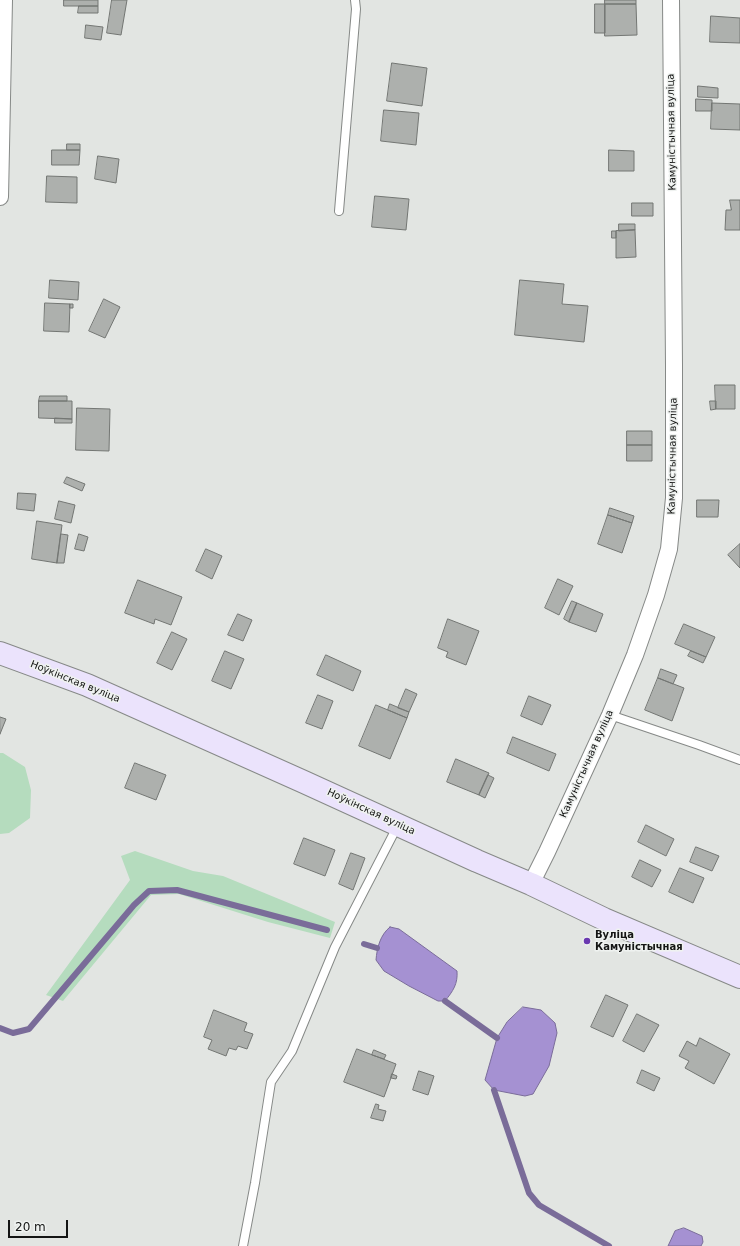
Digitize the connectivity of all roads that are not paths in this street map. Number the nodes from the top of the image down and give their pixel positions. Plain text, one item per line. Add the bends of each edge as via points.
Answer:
1 (4, 0) edge
2 (355, 0) edge
3 (671, 0) edge
4 (0, 197) edge
5 (339, 211) dead end
6 (0, 653) edge
7 (610, 715) junction
8 (740, 760) edge
9 (398, 825) junction
10 (531, 884) junction
11 (740, 977) edge
12 (243, 1246) edge

1 - 4 street
2 - 5 lane
3 - 7 street, Камуністычная вуліца via 674,498 669,549 656,595
6 - 9 main road, Ноўкінская вуліца via 87,685
7 - 8 lane
7 - 10 street, Камуністычная вуліца
9 - 10 main road, Ноўкінская вуліца
9 - 12 lane via 335,947 292,1051 271,1082
10 - 11 main road, Ноўкінская вуліца via 604,919

